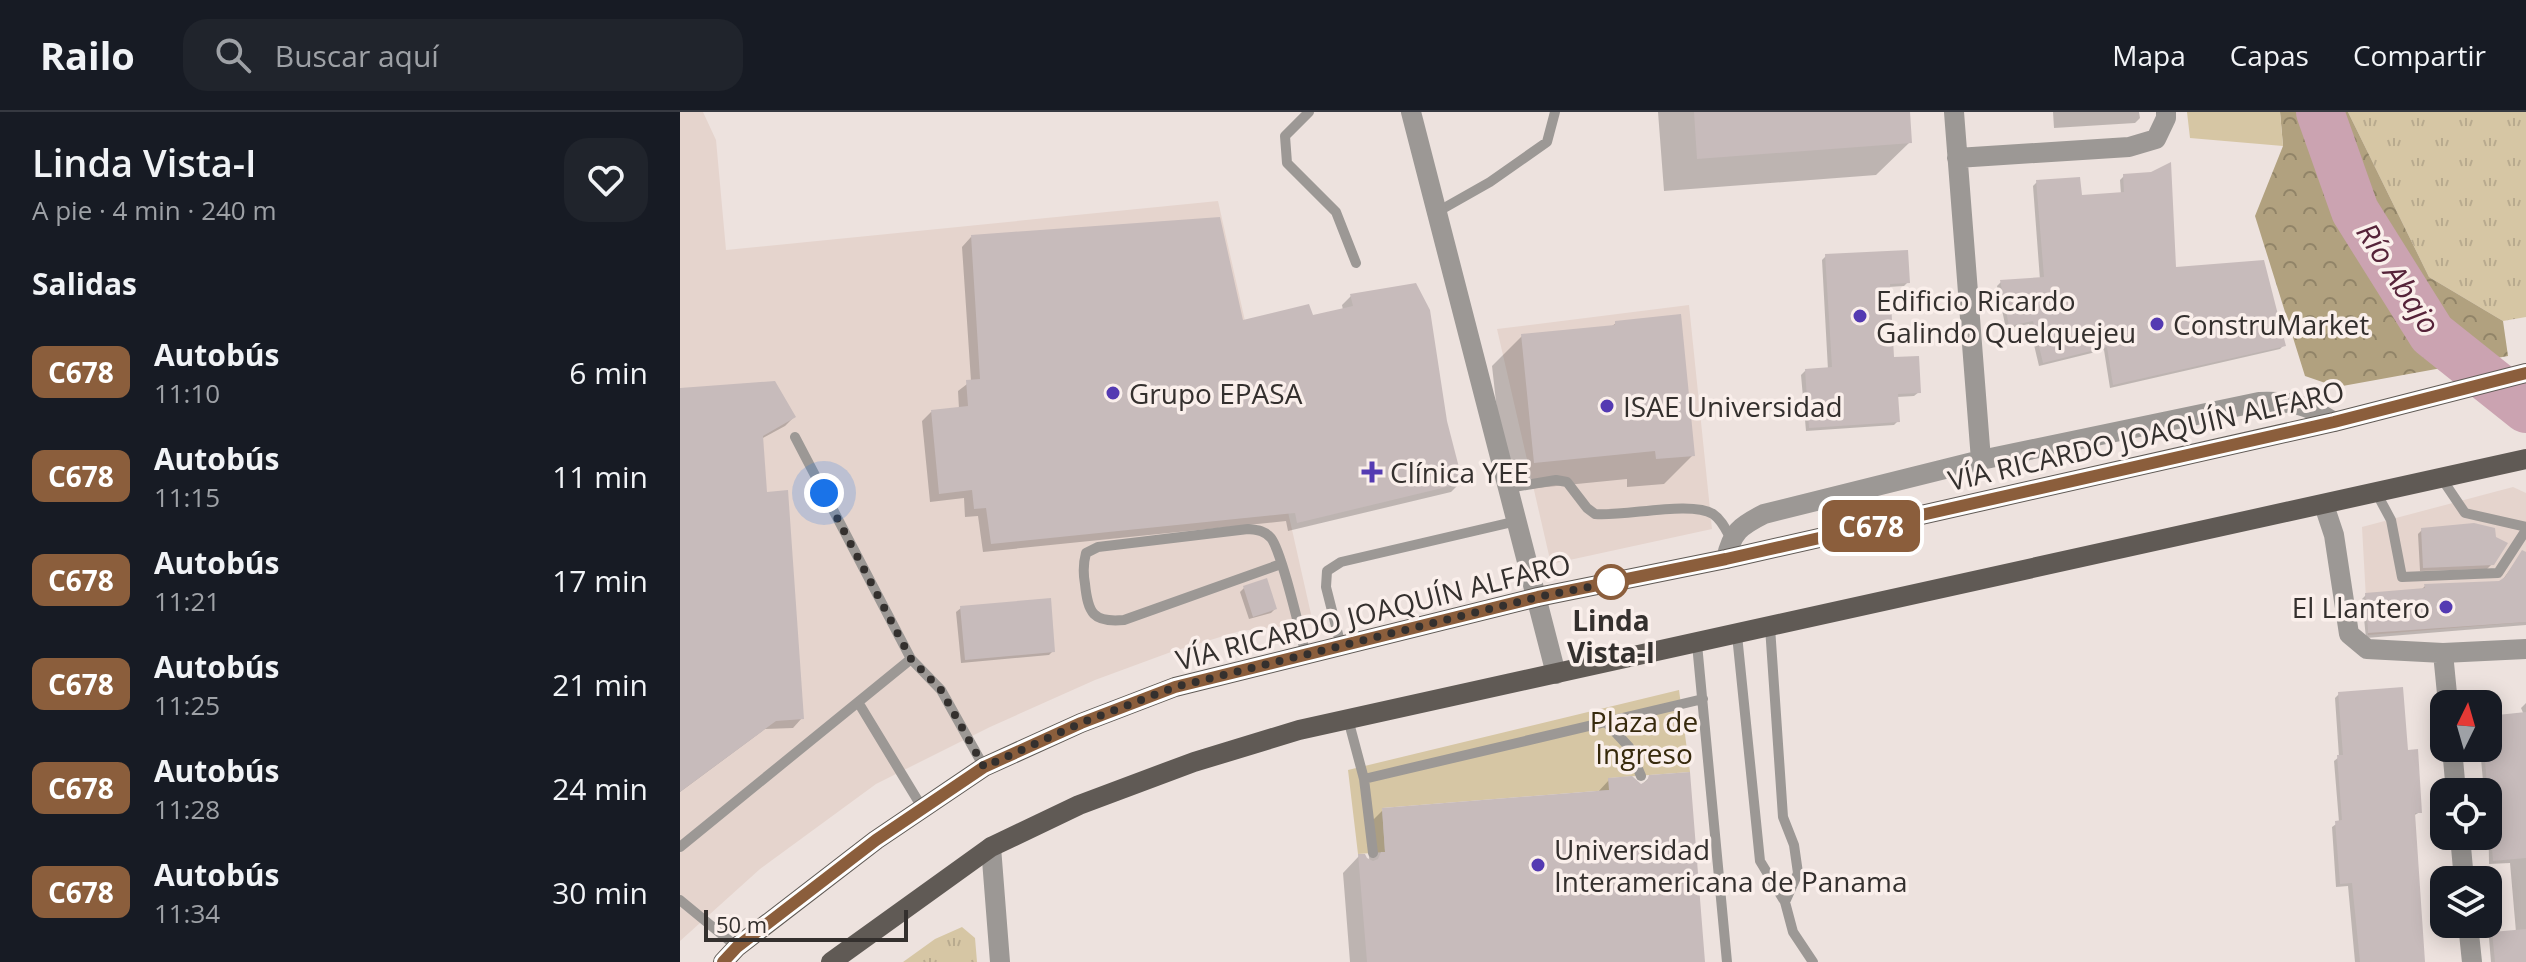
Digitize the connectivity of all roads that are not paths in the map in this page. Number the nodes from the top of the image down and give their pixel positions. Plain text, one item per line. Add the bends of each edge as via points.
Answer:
1 (1309, 112) edge
2 (1411, 112) edge
3 (1555, 112) edge
4 (1954, 112) edge
5 (2166, 112) edge
6 (1957, 158) junction
7 (1437, 212) junction
8 (1356, 263) dead end
9 (2526, 373) edge
10 (2334, 422) junction
11 (795, 437) dead end
12 (2526, 459) edge
13 (1981, 460) junction
14 (2442, 479) junction
15 (1508, 488) junction
16 (2377, 494) junction
17 (2324, 505) junction
18 (1517, 521) junction
19 (2526, 529) edge
20 (1729, 549) junction
21 (1281, 564) junction
22 (1538, 597) junction
23 (1770, 627) junction
24 (1737, 635) junction
25 (1697, 644) junction
26 (1341, 646) junction
27 (2526, 649) edge
28 (2443, 653) junction
29 (1306, 655) junction
30 (911, 659) junction
31 (1556, 674) junction
32 (2447, 690) edge
33 (1703, 699) junction
34 (858, 702) junction
35 (1348, 717) junction
36 (1606, 722) junction
37 (984, 767) junction
38 (1641, 776) dead end
39 (1364, 779) junction
40 (923, 809) junction
41 (680, 847) edge
42 (991, 847) junction
43 (1373, 853) dead end
44 (680, 900) edge
45 (1785, 902) junction
46 (2469, 938) edge
47 (730, 955) edge
48 (831, 962) edge
49 (1000, 962) edge
50 (1727, 962) edge
51 (1813, 962) edge
52 (2472, 962) edge

1 - 8 lane via 1285,136 1287,163 1336,212
2 - 7 street
3 - 7 lane via 1547,142
4 - 6 street
5 - 6 street via 2156,139 2129,147
6 - 13 street
7 - 15 street
9 - 10 main road, VÍA RICARDO JOAQUÍN ALFARO
10 - 13 street via 2313,408 2288,401 2259,402
10 - 20 main road, VÍA RICARDO JOAQUÍN ALFARO
11 - 30 lane
12 - 14 main road
13 - 20 street via 1764,514 1744,524
14 - 16 main road
14 - 19 lane via 2465,513
15 - 18 street
15 - 20 lane via 1567,482 1595,514 1711,512 1720,521
16 - 17 main road
16 - 19 lane via 2391,520 2402,577 2498,573
17 - 23 main road
17 - 28 street via 2334,535 2349,634 2367,649
18 - 22 street
18 - 26 lane via 1341,562 1327,571
20 - 22 main road, VÍA RICARDO JOAQUÍN ALFARO
21 - 21 lane via 1272,539 1262,530 1098,547 1086,553 1083,566 1087,605 1095,616 1124,620
21 - 29 lane
22 - 26 main road, VÍA RICARDO JOAQUÍN ALFARO
22 - 31 street
23 - 24 main road
23 - 45 lane via 1783,817 1798,873
24 - 25 main road
24 - 45 lane via 1760,861
25 - 31 main road
25 - 33 lane
26 - 29 main road, VÍA RICARDO JOAQUÍN ALFARO
27 - 28 street
28 - 32 street
29 - 37 main road, VÍA RICARDO JOAQUÍN ALFARO via 1175,687
30 - 34 lane
30 - 37 lane via 941,690
31 - 35 main road
33 - 36 lane
33 - 50 lane
34 - 40 lane
34 - 41 lane
35 - 39 lane
35 - 42 main road via 1194,762 1079,805
36 - 38 lane via 1629,747
36 - 39 lane
37 - 40 main road, VÍA RICARDO JOAQUÍN ALFARO
39 - 43 lane
40 - 47 main road, VÍA RICARDO JOAQUÍN ALFARO
42 - 48 main road
42 - 49 street
44 - 47 lane
45 - 51 lane via 1793,932
46 - 52 street

